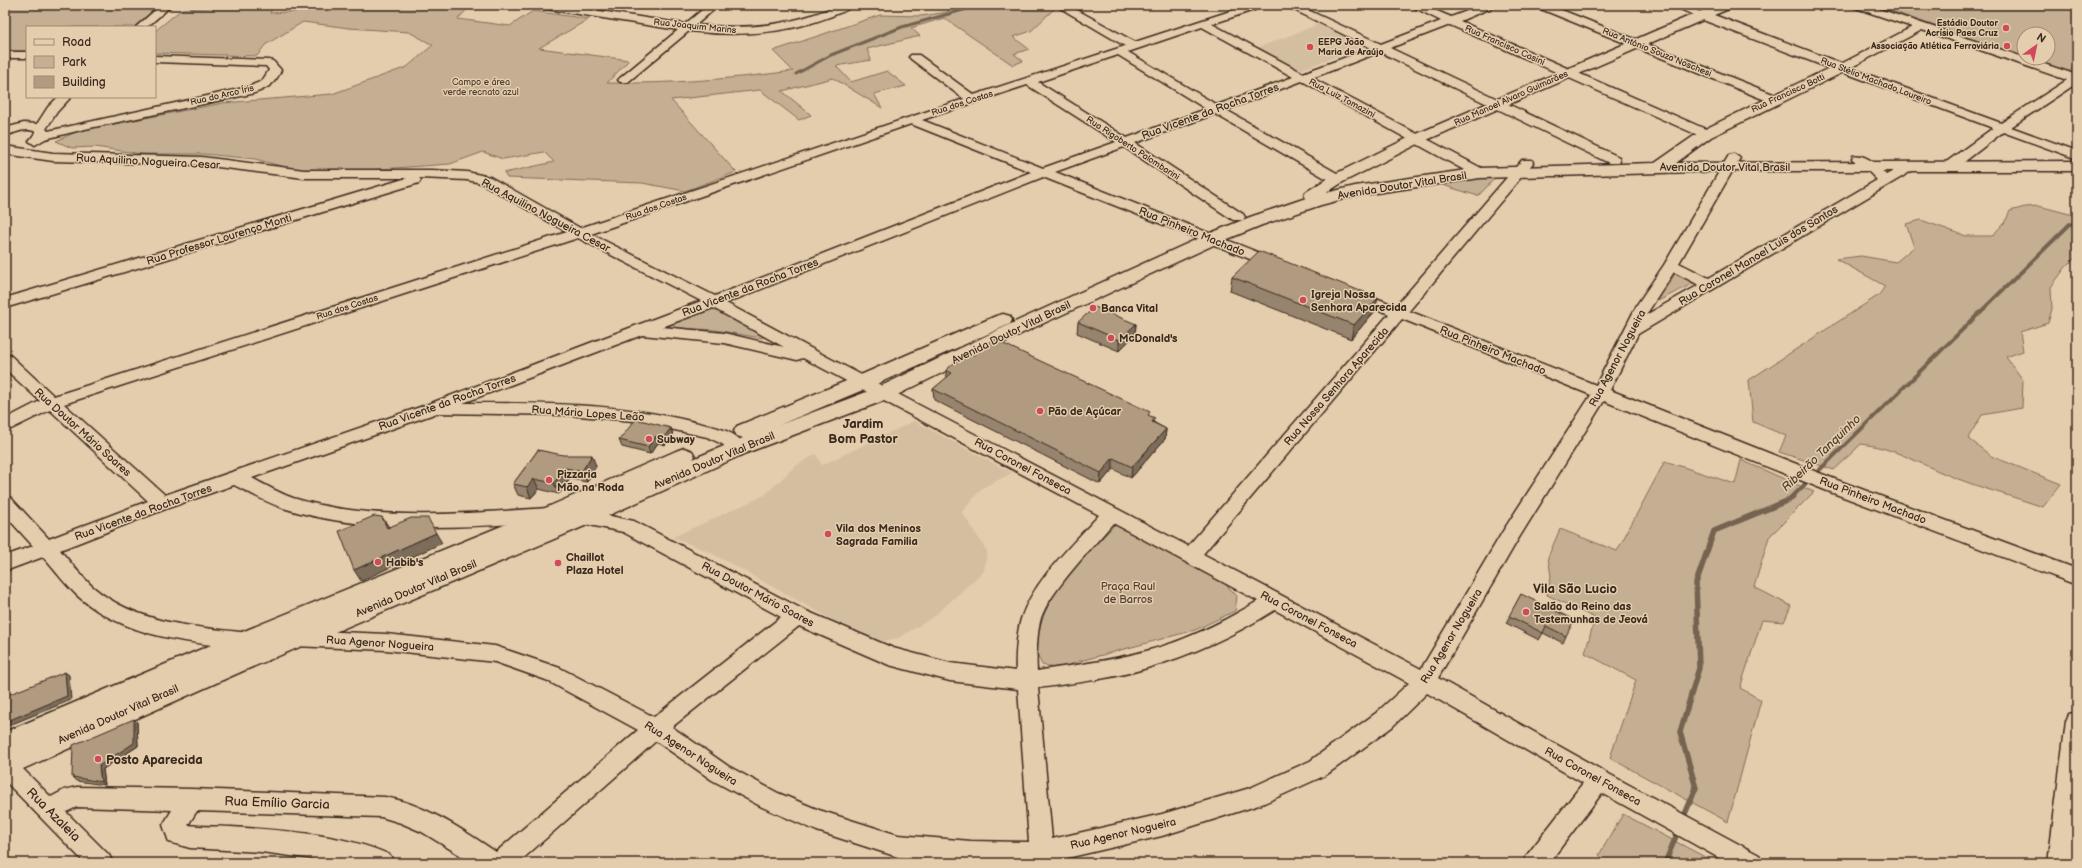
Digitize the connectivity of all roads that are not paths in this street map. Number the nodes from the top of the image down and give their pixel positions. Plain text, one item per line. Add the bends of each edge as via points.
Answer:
1 (167, 5) edge
2 (540, 5) edge
3 (714, 5) edge
4 (848, 5) edge
5 (1060, 5) edge
6 (1259, 5) edge
7 (1288, 5) edge
8 (1414, 5) edge
9 (1493, 5) edge
10 (1540, 5) edge
11 (1676, 5) edge
12 (1857, 5) edge
13 (579, 8) edge
14 (1714, 10) edge
15 (1452, 21) junction
16 (1204, 24) junction
17 (142, 26) edge
18 (686, 27) junction
19 (1920, 27) junction
20 (1636, 44) junction
21 (1134, 46) junction
22 (1380, 49) junction
23 (1119, 51) junction
24 (5, 55) edge
25 (26, 55) edge
26 (915, 57) dead end
27 (156, 59) edge
28 (1841, 68) junction
29 (1568, 74) junction
30 (1302, 77) junction
31 (2076, 78) edge
32 (624, 80) dead end
33 (1028, 81) junction
34 (64, 98) edge
35 (1774, 99) junction
36 (972, 100) junction
37 (1500, 104) junction
38 (52, 110) junction
39 (1216, 110) junction
40 (911, 120) junction
41 (21, 127) junction
42 (2001, 128) junction
43 (5, 131) edge
44 (1706, 134) junction
45 (39, 135) junction
46 (1417, 139) junction
47 (1125, 142) junction
48 (5, 150) edge
49 (2077, 155) edge
50 (53, 157) junction
51 (1614, 160) junction
52 (2077, 160) edge
53 (1732, 162) junction
54 (1954, 162) junction
55 (1865, 163) junction
56 (1664, 164) junction
57 (1910, 166) junction
58 (2077, 166) edge
59 (1524, 167) junction
60 (1474, 169) junction
61 (1043, 172) junction
62 (432, 174) junction
63 (1337, 179) junction
64 (1883, 181) junction
65 (1312, 195) junction
66 (1238, 217) junction
67 (579, 233) junction
68 (1204, 235) junction
69 (1672, 264) junction
70 (1291, 270) edge
71 (1709, 284) junction
72 (1342, 290) edge
73 (714, 302) junction
74 (5, 303) edge
75 (1645, 303) junction
76 (1671, 307) junction
77 (1400, 312) junction
78 (638, 330) junction
79 (1633, 330) junction
80 (5, 360) edge
81 (825, 363) junction
82 (863, 382) junction
83 (884, 393) junction
84 (1600, 394) junction
85 (50, 403) junction
86 (432, 409) junction
87 (5, 426) edge
88 (732, 443) junction
89 (235, 478) junction
90 (5, 503) edge
91 (162, 503) junction
92 (1111, 513) junction
93 (551, 514) junction
94 (586, 516) junction
95 (46, 548) junction
96 (1191, 555) junction
97 (5, 564) edge
98 (2077, 577) edge
99 (1275, 600) junction
100 (797, 616) junction
101 (298, 638) junction
102 (246, 641) junction
103 (1027, 681) junction
104 (1425, 681) junction
105 (2077, 721) edge
106 (655, 728) junction
107 (5, 745) edge
108 (2075, 762) edge
109 (6, 770) edge
110 (1599, 780) junction
111 (192, 799) junction
112 (51, 810) junction
113 (1041, 858) edge
114 (101, 863) edge
115 (382, 863) edge
116 (493, 863) edge
117 (501, 863) edge
118 (1535, 863) edge
119 (1751, 863) edge
120 (2060, 863) edge

1 - 17 street
2 - 13 street, Rua Joaquim Marins
3 - 18 street
4 - 18 street, Rua Joaquim Marins via 807,20 744,31
5 - 21 street
6 - 16 street, Rua dos Costas
7 - 22 street
8 - 15 street, Rua Francisco Casini
9 - 15 street, Rua Vicente da Rocha Torres
10 - 20 street, Rua António Souza Noschesi
11 - 14 street, Rua Stélio Machado Loureiro
12 - 19 street
13 - 18 street, Rua Joaquim Marins
14 - 20 main road, Rua Manoel Alvaro Guimarães
14 - 28 main road, Rua Stélio Machado Loureiro
15 - 22 street, Rua Vicente da Rocha Torres
15 - 29 street, Rua Francisco Casini
16 - 21 street, Rua dos Costas
16 - 30 street, Rua Luiz Tomazini
18 - 32 street
19 - 28 street, Rua Francisco Botti
19 - 31 street
20 - 29 main road, Rua Manoel Alvaro Guimarães
20 - 35 street, Rua António Souza Noschesi
21 - 23 street, Rua dos Costas
22 - 30 street, Rua Vicente da Rocha Torres
22 - 37 street
23 - 33 street, Rua dos Costas
23 - 39 street
24 - 25 street
26 - 36 street
27 - 45 street, Rua do Arco Íris via 269,63 275,70 274,76 264,85 251,90
28 - 35 main road, Rua Francisco Botti
28 - 42 street, Rua Stélio Machado Loureiro
29 - 37 main road, Rua Manoel Alvaro Guimarães
29 - 44 street, Rua Francisco Casini
30 - 39 street, Rua Vicente da Rocha Torres
30 - 46 street, Rua Luiz Tomazini
31 - 42 street
33 - 36 street, Rua dos Costas
33 - 47 street, Rua Rigoberto Palombarini
34 - 38 street
35 - 44 main road, Rua Francisco Botti
36 - 40 street, Rua dos Costas
37 - 46 main road, Rua Manoel Alvaro Guimarães
37 - 51 street
38 - 41 street
38 - 45 street
39 - 47 street, Rua Vicente da Rocha Torres
39 - 63 street
40 - 61 street, Rua Pinheiro Machado
40 - 67 street, Rua dos Costas
41 - 43 street
41 - 45 street
42 - 49 street, Rua Stélio Machado Loureiro
42 - 54 street
44 - 56 main road, Rua Francisco Botti
45 - 48 street via 21,147
45 - 50 street
46 - 60 street, Rua Luiz Tomazini
46 - 63 main road, Rua Manoel Alvaro Guimarães
47 - 61 street, Rua Vicente da Rocha Torres
47 - 66 street, Rua Rigoberto Palombarini
48 - 50 street, Rua Aquilino Nogueira Cesar
50 - 62 street, Rua Aquilino Nogueira Cesar via 202,161 304,174
51 - 56 main road, Avenida Doutor Vital Brasil
51 - 59 main road, Avenida Doutor Vital Brasil
52 - 54 main road, Avenida Doutor Vital Brasil
53 - 55 main road, Avenida Doutor Vital Brasil
53 - 56 main road, Avenida Doutor Vital Brasil
53 - 69 street, Rua Agenor Nogueira
54 - 55 main road, Avenida Doutor Vital Brasil
54 - 57 main road, Avenida Doutor Vital Brasil
54 - 58 main road, Avenida Doutor Vital Brasil
55 - 57 main road, Avenida Doutor Vital Brasil
55 - 64 street
56 - 59 main road, Avenida Doutor Vital Brasil
57 - 64 street, Rua Coronel Manoel Luis dos Santos
59 - 60 main road, Avenida Doutor Vital Brasil
59 - 77 street, Rua Nossa Senhora Aparecida
60 - 65 main road, Avenida Doutor Vital Brasil via 1399,175
60 - 68 main road, Avenida Doutor Vital Brasil via 1355,191
61 - 68 street, Rua Pinheiro Machado
61 - 73 street, Rua Vicente da Rocha Torres
62 - 67 street, Rua Aquilino Nogueira Cesar via 485,180
62 - 74 street, Rua Professor Lourenço Monti
63 - 65 main road, Rua Manoel Alvaro Guimarães
64 - 71 street, Rua Coronel Manoel Luis dos Santos
65 - 66 main road, Avenida Doutor Vital Brasil
66 - 68 main road, Avenida Doutor Vital Brasil
67 - 73 street, Rua Aquilino Nogueira Cesar
67 - 85 street, Rua dos Costas
68 - 70 street, Rua Pinheiro Machado
68 - 82 main road, Avenida Doutor Vital Brasil via 1099,278
68 - 83 main road, Avenida Doutor Vital Brasil
69 - 71 street
69 - 75 street, Rua Agenor Nogueira
71 - 76 street, Rua Coronel Manoel Luis dos Santos
72 - 77 street, Rua Pinheiro Machado
73 - 78 street, Rua Vicente da Rocha Torres
73 - 81 street, Rua Aquilino Nogueira Cesar
75 - 76 street
75 - 79 street, Rua Agenor Nogueira
76 - 79 street, Rua Coronel Manoel Luis dos Santos
77 - 84 street, Rua Pinheiro Machado
77 - 96 street, Rua Nossa Senhora Aparecida
78 - 81 street via 744,342
78 - 86 street, Rua Vicente da Rocha Torres
79 - 84 street, Rua Agenor Nogueira
80 - 85 street, Rua Doutor Mário Soares
81 - 82 street, Rua Aquilino Nogueira Cesar
82 - 83 street, Rua Coronel Fonseca
82 - 88 main road, Avenida Doutor Vital Brasil
83 - 88 main road, Avenida Doutor Vital Brasil
83 - 92 street, Rua Coronel Fonseca
84 - 98 street, Rua Pinheiro Machado via 1831,485
84 - 104 street, Rua Agenor Nogueira via 1510,536
85 - 87 street, Rua dos Costas
85 - 91 street, Rua Doutor Mário Soares
86 - 88 street, Rua Mário Lopes Leão via 537,409 650,416
86 - 89 street, Rua Vicente da Rocha Torres
88 - 93 main road, Avenida Doutor Vital Brasil
88 - 94 main road, Avenida Doutor Vital Brasil
89 - 91 street, Rua Vicente da Rocha Torres
89 - 93 street, Rua Doutor Mário Soares via 295,505 352,517 409,521
90 - 95 street, Rua Agenor Nogueira
91 - 95 street, Rua Vicente da Rocha Torres
92 - 96 street, Rua Coronel Fonseca
92 - 103 street via 1040,600 1031,619 1026,663
93 - 94 street, Rua Doutor Mário Soares
93 - 102 main road, Avenida Doutor Vital Brasil
94 - 100 street, Rua Doutor Mário Soares via 627,526
94 - 101 main road, Avenida Doutor Vital Brasil
95 - 97 street, Rua Vicente da Rocha Torres
95 - 102 street, Rua Agenor Nogueira via 86,592 110,609 180,633
96 - 99 street, Rua Coronel Fonseca
99 - 103 street, Rua Doutor Mário Soares via 1237,623 1192,644 1146,660
99 - 104 street, Rua Coronel Fonseca
100 - 103 street, Rua Doutor Mário Soares via 889,656 950,672
100 - 106 street
101 - 102 street, Rua Agenor Nogueira
101 - 106 street, Rua Agenor Nogueira via 433,646 495,654 553,674
101 - 109 main road, Avenida Doutor Vital Brasil via 234,663
102 - 107 main road, Avenida Doutor Vital Brasil
103 - 113 street
104 - 110 street, Rua Coronel Fonseca
104 - 113 street, Rua Agenor Nogueira via 1384,720 1318,768 1254,797 1162,826
105 - 108 street
106 - 113 street, Rua Agenor Nogueira via 720,773 770,800 817,820 898,846
106 - 117 street
108 - 120 street
109 - 112 street, Rua Azaleia
110 - 118 street
110 - 119 street, Rua Coronel Fonseca
111 - 112 street, Rua Emílio Garcia via 77,797 64,800
111 - 115 street via 174,825 177,834 190,838 229,838 353,853 377,858
111 - 116 street, Rua Emílio Garcia via 387,808 419,818
112 - 114 street, Rua Azaleia

